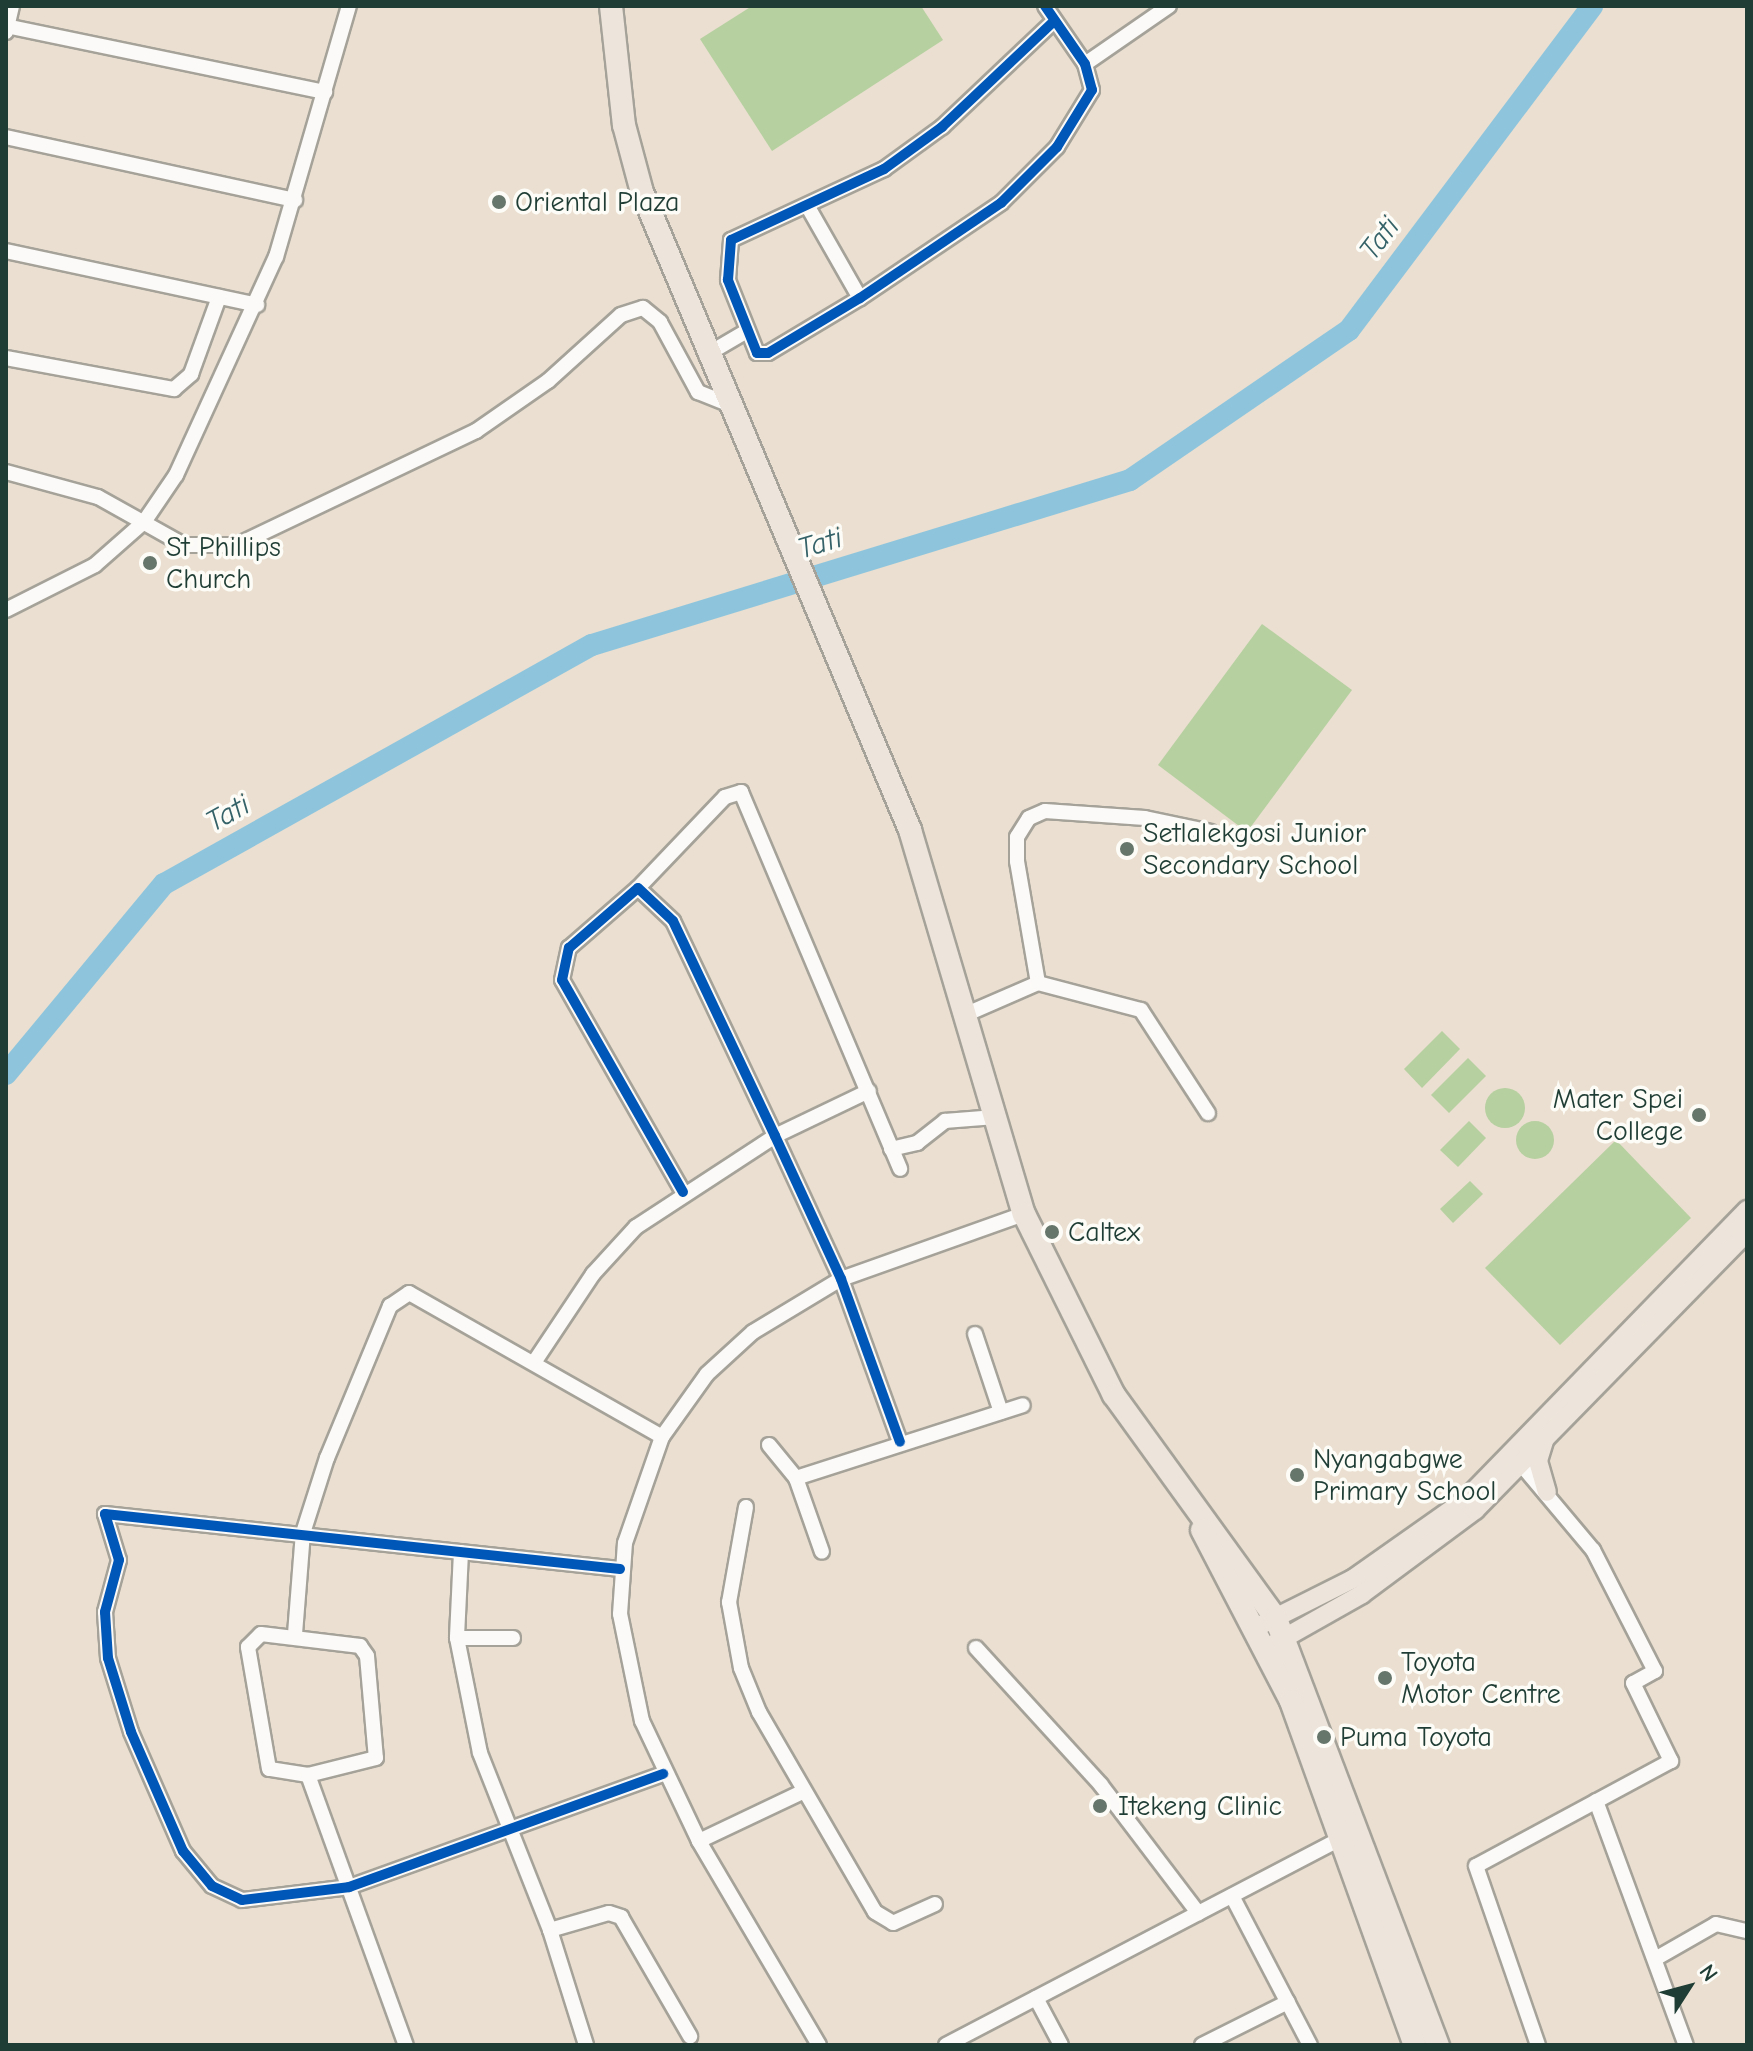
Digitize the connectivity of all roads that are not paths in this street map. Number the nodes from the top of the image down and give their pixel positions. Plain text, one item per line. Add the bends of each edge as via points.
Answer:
1 (12, 6) edge
2 (349, 6) edge
3 (611, 6) edge
4 (1045, 6) edge
5 (1169, 6) edge
6 (1052, 23) junction
7 (6, 28) edge
8 (1085, 64) junction
9 (325, 92) junction
10 (6, 137) edge
11 (295, 200) junction
12 (808, 207) junction
13 (6, 251) edge
14 (219, 297) junction
15 (860, 298) junction
16 (257, 305) junction
17 (745, 332) junction
18 (706, 355) junction
19 (6, 358) edge
20 (727, 404) junction
21 (6, 472) edge
22 (144, 522) junction
23 (6, 610) edge
24 (1211, 832) dead end
25 (638, 888) junction
26 (1038, 983) junction
27 (969, 1013) junction
28 (869, 1091) junction
29 (1208, 1113) dead end
30 (995, 1117) junction
31 (775, 1136) junction
32 (891, 1149) junction
33 (900, 1169) dead end
34 (683, 1192) junction
35 (1747, 1210) edge
36 (1024, 1214) junction
37 (1746, 1233) edge
38 (841, 1279) junction
39 (975, 1334) dead end
40 (535, 1361) junction
41 (1023, 1405) dead end
42 (1001, 1412) junction
43 (662, 1437) junction
44 (1545, 1438) junction
45 (900, 1442) junction
46 (769, 1445) dead end
47 (1515, 1456) junction
48 (796, 1478) junction
49 (1497, 1487) junction
50 (1547, 1492) junction
51 (746, 1507) dead end
52 (303, 1533) junction
53 (461, 1552) junction
54 (822, 1552) dead end
55 (620, 1569) junction
56 (1271, 1633) junction
57 (295, 1634) junction
58 (457, 1638) junction
59 (513, 1638) dead end
60 (976, 1648) dead end
61 (663, 1774) junction
62 (308, 1775) junction
63 (802, 1792) junction
64 (1596, 1801) junction
65 (1360, 1829) junction
66 (506, 1832) junction
67 (1338, 1840) junction
68 (699, 1841) junction
69 (349, 1887) junction
70 (1232, 1896) junction
71 (935, 1904) dead end
72 (1198, 1913) junction
73 (550, 1930) junction
74 (1747, 1931) edge
75 (1655, 1959) junction
76 (1036, 1998) junction
77 (1288, 2002) junction
78 (690, 2036) dead end
79 (406, 2045) edge
80 (586, 2045) edge
81 (819, 2045) edge
82 (946, 2045) edge
83 (1061, 2045) edge
84 (1202, 2045) edge
85 (1310, 2045) edge
86 (1415, 2045) edge
87 (1438, 2045) edge
88 (1538, 2045) edge
89 (1686, 2045) edge

1 - 7 street
2 - 9 street
3 - 18 highway via 632,158
4 - 6 street
5 - 8 street
6 - 8 street
6 - 12 street via 942,127 859,185
7 - 9 street
8 - 15 street via 1089,102 1057,147 1001,203
9 - 11 street
10 - 11 street
11 - 16 street
12 - 15 street
12 - 17 street via 740,233 726,247
13 - 14 street
14 - 16 street
14 - 19 street via 191,374 174,389
15 - 17 street via 768,353 757,353
16 - 22 street via 194,443
17 - 18 street
18 - 20 highway
20 - 22 street via 703,398 652,312 631,310 490,423 256,538 201,549
20 - 27 highway via 910,830
21 - 22 street via 82,491
22 - 23 street via 95,565
24 - 26 street via 1145,818 1045,811 1029,818 1016,850
25 - 28 street via 725,797 741,792
25 - 31 street via 673,921
25 - 34 street via 569,948 562,980
26 - 27 street
26 - 29 street via 1151,1017
27 - 30 highway
28 - 31 street
28 - 32 street
30 - 32 street via 945,1121 917,1143
30 - 36 highway
31 - 34 street
31 - 38 street
32 - 33 street
34 - 40 street via 611,1251
35 - 47 main road
36 - 38 street
36 - 56 highway via 1074,1326
37 - 44 main road
38 - 43 street via 729,1353
38 - 45 street
39 - 42 street
40 - 43 street
40 - 52 street via 423,1296 398,1299 353,1389
41 - 42 street
42 - 45 street
43 - 55 street
44 - 47 main road
44 - 50 main road via 1538,1461
45 - 48 street
46 - 48 street
47 - 49 main road
47 - 50 street
47 - 56 main road via 1415,1538
48 - 54 street
49 - 50 main road via 1521,1480
49 - 56 main road via 1425,1552
50 - 64 street via 1593,1550 1655,1671 1633,1683 1671,1761
51 - 63 street via 729,1577 733,1637 759,1712
52 - 53 street
52 - 57 street
52 - 69 street via 105,1514 119,1560 105,1637 131,1732 200,1874 242,1900
53 - 55 street
53 - 58 street
55 - 61 street via 629,1678
56 - 65 highway
56 - 67 highway
57 - 62 street via 261,1634 248,1647 269,1769
57 - 62 street via 360,1646 380,1747 367,1764
58 - 59 street
58 - 66 street via 480,1753
60 - 72 street via 1101,1785
61 - 66 street
61 - 68 street
62 - 69 street
63 - 68 street
63 - 71 street via 884,1921
64 - 75 street
64 - 88 street via 1476,1866
65 - 67 street
65 - 87 highway
66 - 69 street
66 - 73 street
67 - 70 street
67 - 86 highway
68 - 81 street
69 - 79 street
70 - 72 street
70 - 77 street
72 - 76 street
73 - 78 street via 609,1913 621,1917
73 - 80 street
74 - 75 street via 1716,1924
75 - 89 street
76 - 82 street
76 - 83 street
77 - 84 street
77 - 85 street

